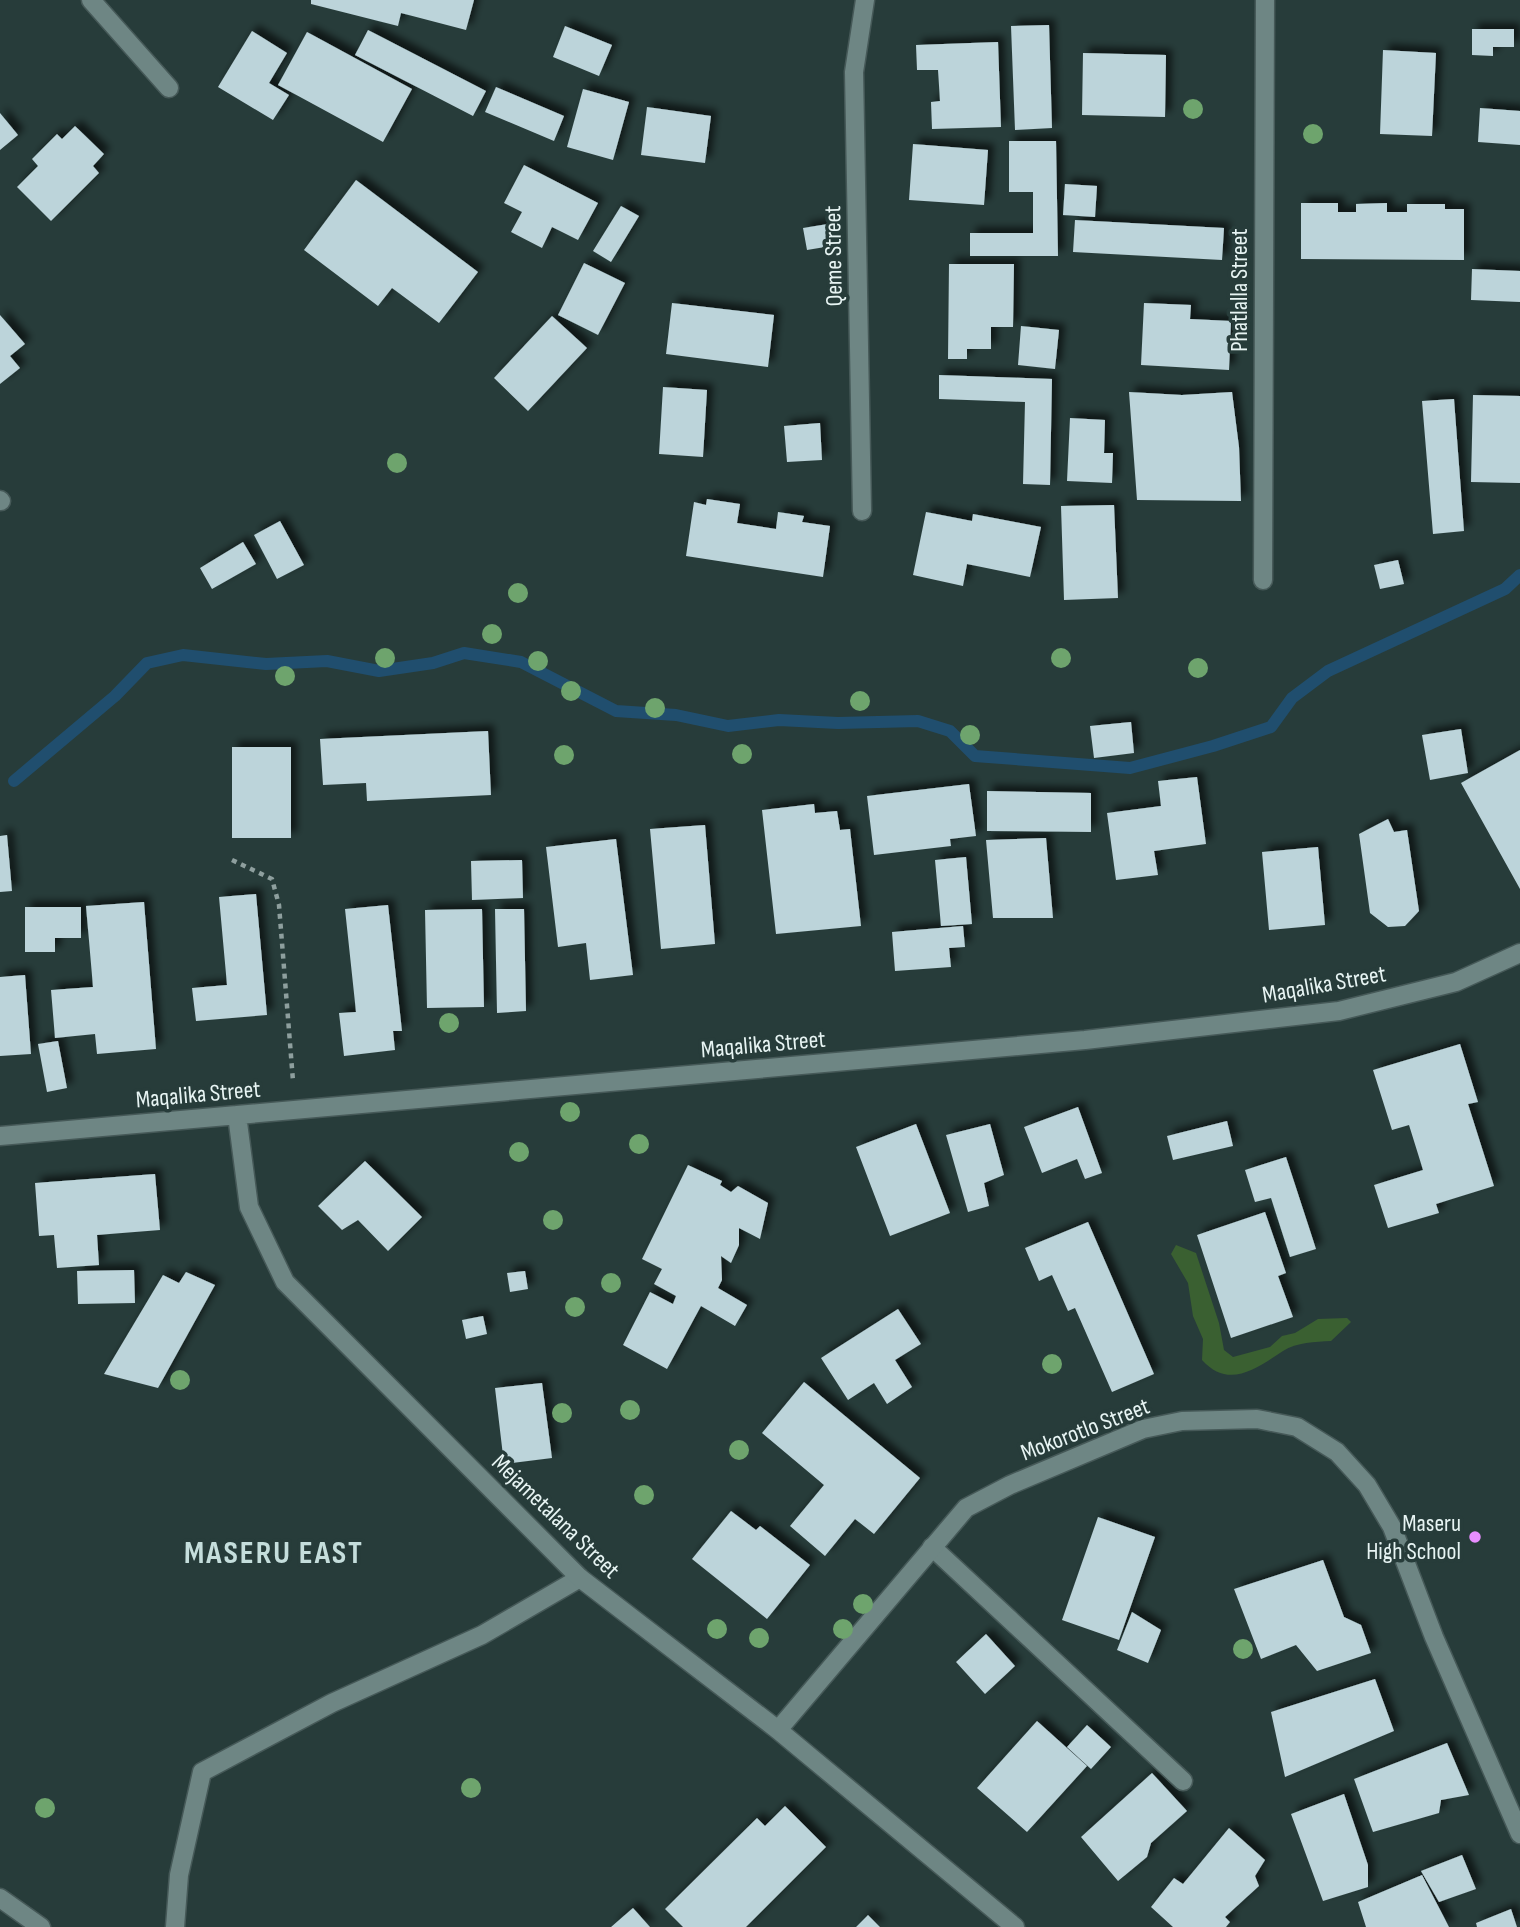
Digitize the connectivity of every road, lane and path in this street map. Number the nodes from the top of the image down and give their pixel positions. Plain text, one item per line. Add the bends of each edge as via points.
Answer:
1 (91, 0) edge
2 (865, 0) edge
3 (1265, 0) edge
4 (169, 88) dead end
5 (862, 511) dead end
6 (1263, 580) dead end
7 (232, 860) dead end
8 (1520, 953) edge
9 (296, 1110) junction
10 (237, 1115) junction
11 (0, 1136) edge
12 (932, 1548) junction
13 (580, 1577) junction
14 (778, 1730) junction
15 (1183, 1782) dead end
16 (1520, 1834) edge
17 (0, 1898) edge
18 (41, 1927) edge
19 (175, 1927) edge
20 (1015, 1927) edge

1 - 4 street
2 - 5 street, Qeme Street via 855,72
3 - 6 street, Phatlalla Street
7 - 9 path via 272,879
8 - 9 street, Maqalika Street via 1456,982 1339,1011 1086,1040
9 - 10 street, Maqalika Street
10 - 11 street, Maqalika Street
10 - 13 street, Mejametalana Street via 249,1207 285,1282
12 - 14 street, Mokorotlo Street
12 - 15 street
12 - 16 street, Mokorotlo Street via 966,1508 1143,1429 1182,1421 1256,1419 1297,1427 1337,1452 1367,1485 1392,1527 1434,1637
13 - 14 street, Mejametalana Street
13 - 19 street via 482,1635 332,1703 202,1772 179,1875
14 - 20 street, Mejametalana Street
17 - 18 street

